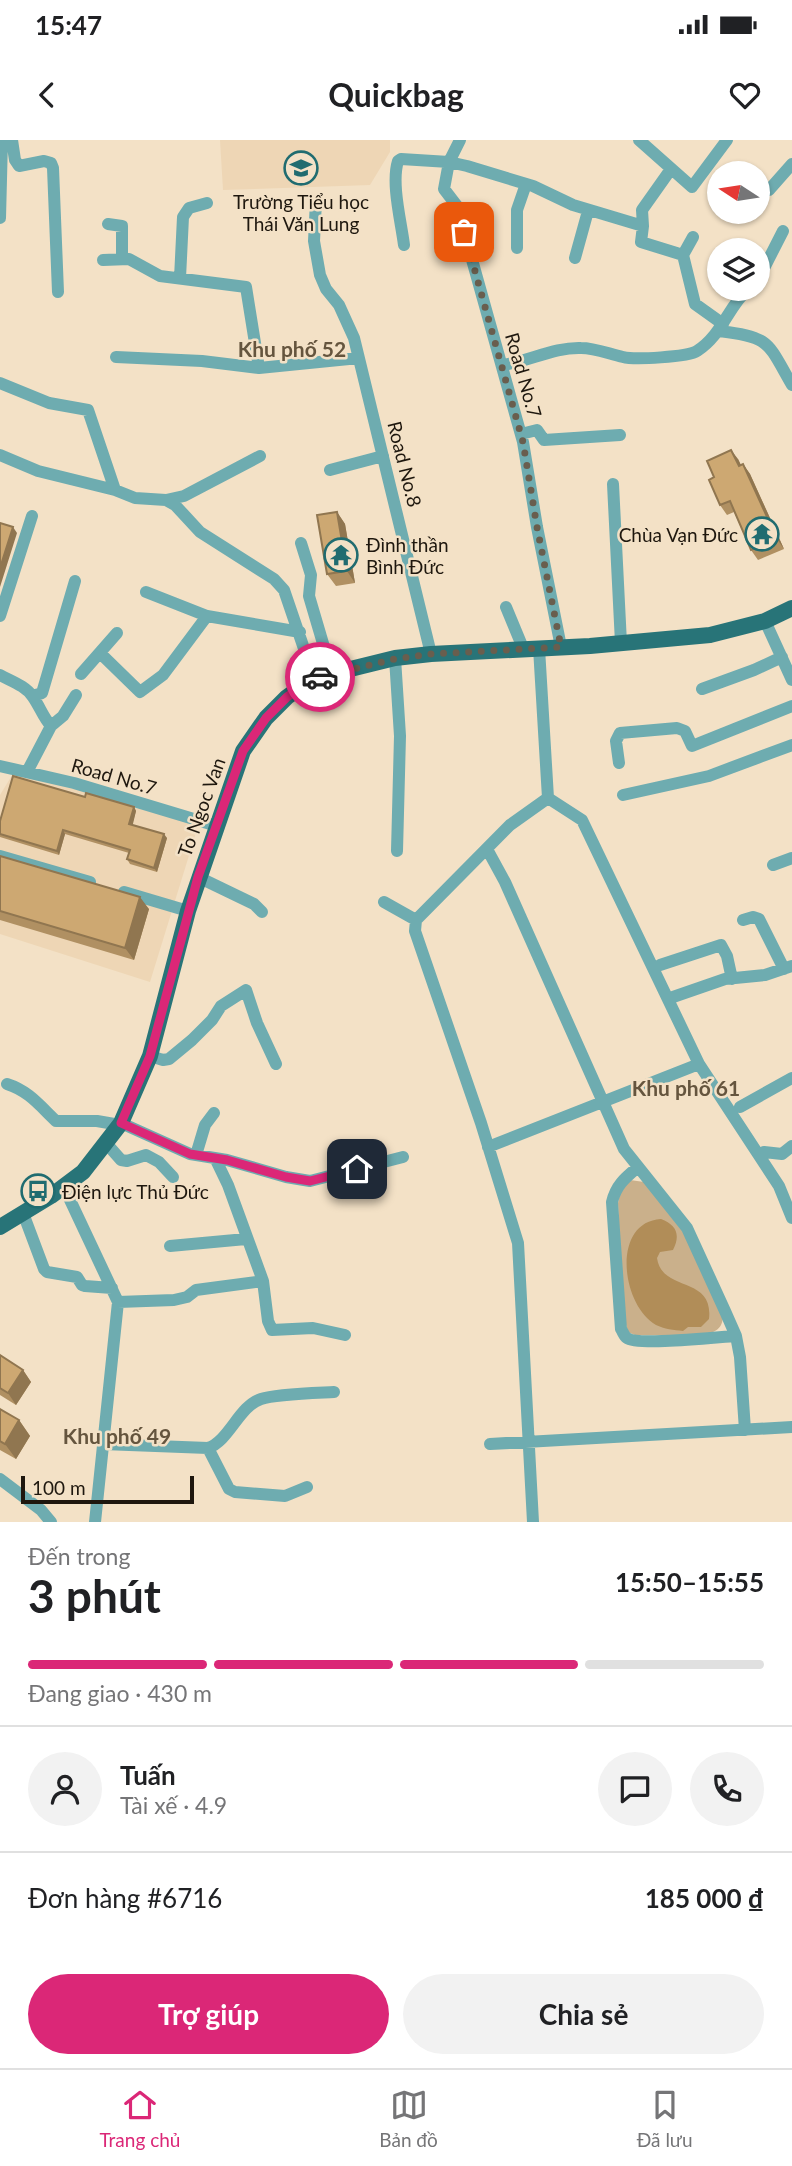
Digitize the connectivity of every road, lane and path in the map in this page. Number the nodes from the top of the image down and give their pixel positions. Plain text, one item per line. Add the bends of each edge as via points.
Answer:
1 (2, 140) edge
2 (12, 140) edge
3 (460, 140) edge
4 (639, 140) edge
5 (727, 140) edge
6 (449, 162) junction
7 (792, 164) edge
8 (671, 169) junction
9 (526, 184) junction
10 (770, 189) edge
11 (316, 201) dead end
12 (207, 204) dead end
13 (588, 211) junction
14 (0, 218) edge
15 (108, 224) dead end
16 (643, 226) junction
17 (783, 231) dead end
18 (693, 237) dead end
19 (404, 245) dead end
20 (517, 248) dead end
21 (683, 255) junction
22 (770, 256) edge
23 (575, 258) dead end
24 (122, 259) junction
25 (103, 260) dead end
26 (180, 278) junction
27 (58, 292) dead end
28 (737, 301) edge
29 (721, 328) junction
30 (116, 358) dead end
31 (359, 358) junction
32 (502, 366) junction
33 (259, 368) junction
34 (0, 383) edge
35 (792, 385) edge
36 (521, 434) junction
37 (620, 435) dead end
38 (0, 455) edge
39 (260, 456) dead end
40 (383, 456) junction
41 (330, 470) dead end
42 (613, 484) dead end
43 (115, 490) junction
44 (166, 500) junction
45 (32, 516) dead end
46 (302, 543) dead end
47 (75, 581) dead end
48 (146, 592) dead end
49 (506, 607) dead end
50 (792, 608) edge
51 (0, 616) edge
52 (207, 616) junction
53 (765, 621) junction
54 (300, 632) junction
55 (117, 633) dead end
56 (621, 643) junction
57 (561, 647) junction
58 (531, 648) junction
59 (100, 653) junction
60 (431, 654) junction
61 (782, 657) junction
62 (395, 659) junction
63 (81, 674) dead end
64 (332, 674) junction
65 (0, 675) edge
66 (314, 678) junction
67 (792, 679) edge
68 (702, 689) dead end
69 (76, 695) dead end
70 (33, 696) junction
71 (792, 706) edge
72 (51, 726) junction
73 (792, 746) edge
74 (619, 763) dead end
75 (0, 766) edge
76 (27, 772) junction
77 (623, 795) dead end
78 (548, 798) junction
79 (217, 826) junction
80 (487, 849) junction
81 (397, 851) dead end
82 (0, 856) edge
83 (792, 858) edge
84 (773, 865) dead end
85 (198, 877) junction
86 (384, 902) dead end
87 (188, 911) junction
88 (262, 912) dead end
89 (416, 920) junction
90 (743, 920) dead end
91 (660, 965) dead end
92 (788, 967) edge
93 (732, 979) junction
94 (673, 997) dead end
95 (150, 1056) junction
96 (276, 1064) dead end
97 (699, 1064) junction
98 (792, 1078) edge
99 (7, 1084) dead end
100 (603, 1102) junction
101 (740, 1107) dead end
102 (214, 1113) dead end
103 (120, 1124) junction
104 (106, 1143) junction
105 (792, 1146) edge
106 (488, 1147) junction
107 (764, 1152) dead end
108 (196, 1155) junction
109 (403, 1157) dead end
110 (215, 1158) junction
111 (638, 1167) junction
112 (173, 1177) dead end
113 (62, 1185) junction
114 (23, 1213) junction
115 (792, 1218) edge
116 (0, 1227) edge
117 (246, 1239) junction
118 (170, 1245) dead end
119 (263, 1281) junction
120 (112, 1288) junction
121 (118, 1302) junction
122 (345, 1335) dead end
123 (736, 1336) junction
124 (334, 1392) dead end
125 (792, 1427) edge
126 (745, 1430) junction
127 (529, 1442) junction
128 (103, 1444) junction
129 (490, 1444) dead end
130 (208, 1448) junction
131 (0, 1479) edge
132 (307, 1487) dead end
133 (51, 1522) edge
134 (95, 1522) edge
135 (533, 1522) edge

1 - 14 street
2 - 27 street via 19,166 44,161 53,168
3 - 6 street
4 - 8 street
5 - 8 street via 692,187
6 - 9 street
6 - 19 street via 398,161
6 - 32 street, Road No.7 via 444,189 457,206
7 - 10 street
8 - 16 street via 642,210
9 - 13 street
9 - 20 street via 517,210
11 - 31 street, Road No.8 via 314,242 320,275 339,305
12 - 26 street via 189,208 183,217
13 - 16 street
13 - 23 street
15 - 24 street via 122,226
16 - 21 street via 641,242
17 - 22 street
18 - 21 street
21 - 29 street via 695,304
24 - 25 street
24 - 26 street via 160,276
26 - 33 street via 246,287
28 - 29 street
29 - 32 street via 696,352 683,356 626,358 581,348
29 - 35 street via 766,343
30 - 33 street via 202,360
31 - 33 street
31 - 40 street, Road No.8
32 - 36 street, Road No.7
34 - 43 street via 49,403 88,410
36 - 37 street via 537,430 544,440
36 - 57 street, Road No.7
38 - 43 street via 38,471
39 - 44 street via 184,496
40 - 41 street
40 - 60 street, Road No.8
42 - 56 street
43 - 44 street via 135,498
44 - 54 street via 200,532 274,579 284,590
45 - 51 street
46 - 64 street via 312,575 309,596
47 - 70 street via 41,693
48 - 52 street
49 - 58 street
50 - 53 main road, To Ngoc Van
52 - 54 street
52 - 59 street via 163,675 139,692
53 - 56 main road, To Ngoc Van via 710,635
53 - 61 street
54 - 66 street
55 - 59 street
56 - 57 main road, To Ngoc Van
57 - 58 main road, To Ngoc Van
58 - 60 main road, To Ngoc Van
58 - 78 street
59 - 63 street
60 - 62 main road, To Ngoc Van
61 - 67 street
61 - 68 street
62 - 64 main road, To Ngoc Van
62 - 81 street via 400,736
64 - 66 main road, To Ngoc Van
65 - 70 street
66 - 79 main road, To Ngoc Van via 287,697 251,738
69 - 72 street
70 - 72 street
71 - 74 street via 692,746 685,731 677,728 620,733 616,741
72 - 76 street
73 - 77 street via 709,776
75 - 76 street, Road No.7
76 - 79 street, Road No.7
78 - 80 street via 510,825
78 - 97 street via 582,820
79 - 85 main road, To Ngoc Van
80 - 89 street
80 - 100 street
82 - 87 street
83 - 84 street
85 - 87 main road, To Ngoc Van
85 - 88 street
86 - 89 street
87 - 95 main road, To Ngoc Van
89 - 106 street via 418,942
90 - 92 street via 759,919
91 - 93 street via 721,945
92 - 93 street
93 - 94 street
95 - 96 street via 169,1059 221,1006 246,990
95 - 103 main road, To Ngoc Van
97 - 100 street
97 - 115 street via 779,1186
98 - 101 street
99 - 103 street via 38,1101 56,1121
100 - 106 street
100 - 111 street via 624,1149
102 - 108 street via 205,1125
103 - 104 main road, To Ngoc Van
103 - 108 street
104 - 112 street via 121,1160 146,1155
104 - 113 main road, To Ngoc Van via 83,1172
105 - 107 street via 782,1154
106 - 127 street via 518,1243
108 - 110 street
109 - 110 street via 310,1181
110 - 117 street
111 - 123 street via 687,1228
111 - 123 street via 622,1180 612,1202 621,1329 626,1338 655,1342
113 - 114 main road, To Ngoc Van
113 - 120 street
114 - 116 main road, To Ngoc Van
114 - 120 street via 47,1272 77,1277 85,1286
117 - 118 street
117 - 119 street
119 - 121 street via 196,1290 174,1300
119 - 122 street via 272,1331 313,1328
120 - 121 street
121 - 128 street
123 - 126 street
124 - 130 street via 260,1399
125 - 126 street
126 - 127 street
127 - 129 street
127 - 135 street
128 - 130 street
128 - 134 street
130 - 132 street via 229,1489 235,1492 285,1496
131 - 133 street

